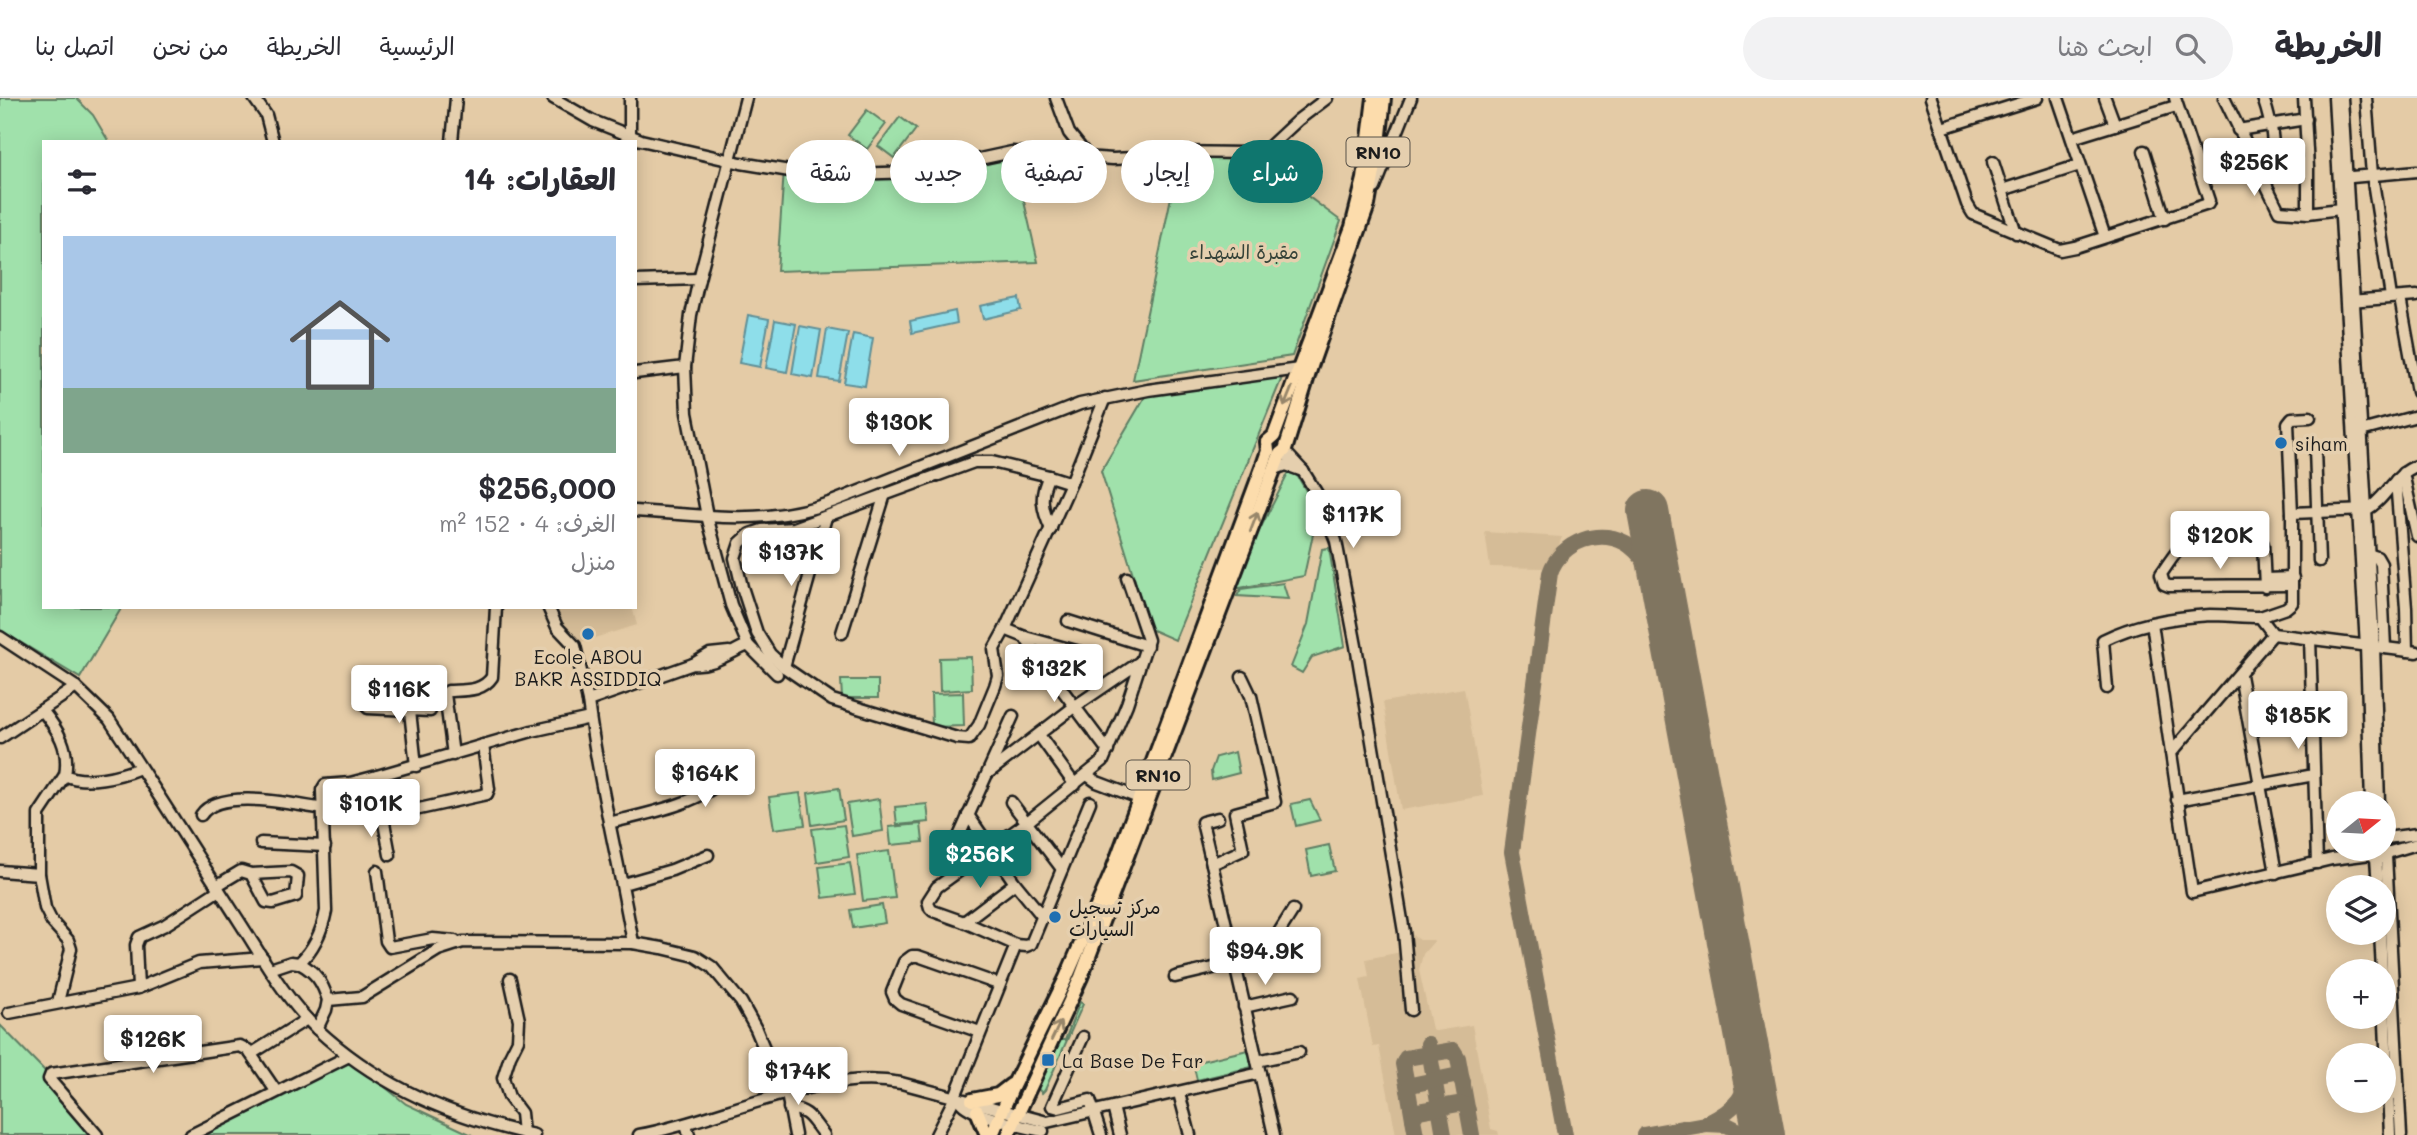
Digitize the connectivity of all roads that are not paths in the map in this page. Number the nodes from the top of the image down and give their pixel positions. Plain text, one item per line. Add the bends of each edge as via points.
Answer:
1 (267, 98) edge
2 (456, 98) edge
3 (553, 98) edge
4 (631, 98) edge
5 (746, 98) edge
6 (1056, 98) edge
7 (1327, 98) edge
8 (1374, 98) edge
9 (1384, 98) edge
10 (1411, 98) edge
11 (1931, 98) edge
12 (2033, 98) edge
13 (2058, 98) edge
14 (2105, 98) edge
15 (2224, 98) edge
16 (2263, 98) edge
17 (2304, 98) edge
18 (2334, 98) edge
19 (2343, 98) edge
20 (2366, 98) edge
21 (257, 102) edge
22 (2176, 102) edge
23 (2306, 120) junction
24 (2272, 124) junction
25 (2115, 125) junction
26 (1942, 128) junction
27 (2238, 130) junction
28 (615, 131) junction
29 (630, 136) junction
30 (2071, 138) junction
31 (272, 140) edge
32 (452, 140) edge
33 (611, 140) edge
34 (1075, 140) edge
35 (2144, 151) dead end
36 (1001, 154) edge
37 (1107, 158) edge
38 (729, 159) junction
39 (1993, 162) dead end
40 (2080, 165) junction
41 (2417, 171) edge
42 (2372, 175) junction
43 (2343, 178) junction
44 (2265, 182) junction
45 (2002, 190) junction
46 (1368, 205) junction
47 (2340, 209) junction
48 (2308, 213) junction
49 (2165, 219) junction
50 (2016, 233) junction
51 (2105, 237) junction
52 (699, 279) junction
53 (637, 281) edge
54 (2417, 296) edge
55 (2396, 297) junction
56 (2349, 301) junction
57 (685, 367) junction
58 (1299, 369) junction
59 (637, 373) edge
60 (2417, 392) edge
61 (1105, 398) junction
62 (1085, 403) junction
63 (2417, 416) edge
64 (2311, 417) dead end
65 (1093, 427) junction
66 (2357, 432) junction
67 (1279, 447) junction
68 (2315, 449) dead end
69 (2417, 466) edge
70 (1275, 469) junction
71 (1303, 471) junction
72 (1049, 476) junction
73 (2400, 477) junction
74 (1071, 483) junction
75 (885, 494) junction
76 (637, 510) edge
77 (2362, 511) junction
78 (2317, 512) junction
79 (2292, 513) junction
80 (707, 516) junction
81 (826, 517) junction
82 (1051, 529) junction
83 (2417, 536) edge
84 (2368, 554) junction
85 (2319, 561) dead end
86 (1127, 579) dead end
87 (2293, 582) junction
88 (2265, 583) junction
89 (496, 609) edge
90 (549, 609) edge
91 (2260, 617) junction
92 (1068, 621) dead end
93 (2152, 622) junction
94 (1005, 629) junction
95 (842, 633) dead end
96 (2273, 634) junction
97 (0, 637) edge
98 (1025, 637) junction
99 (2310, 638) junction
100 (748, 645) junction
101 (1147, 646) junction
102 (2370, 646) junction
103 (2385, 648) junction
104 (2412, 652) edge
105 (1091, 655) dead end
106 (1037, 656) junction
107 (1140, 662) junction
108 (781, 671) junction
109 (2240, 675) junction
110 (1242, 677) dead end
111 (1027, 680) dead end
112 (76, 687) junction
113 (2107, 688) dead end
114 (588, 701) junction
115 (368, 708) dead end
116 (1074, 708) junction
117 (42, 710) junction
118 (410, 711) junction
119 (430, 711) dead end
120 (1013, 716) dead end
121 (590, 718) junction
122 (1039, 735) junction
123 (0, 738) edge
124 (483, 745) junction
125 (1108, 751) junction
126 (2171, 753) junction
127 (453, 755) junction
128 (416, 766) junction
129 (140, 768) junction
130 (988, 773) junction
131 (65, 775) junction
132 (1087, 775) junction
133 (2314, 775) junction
134 (377, 776) junction
135 (725, 777) dead end
136 (2261, 784) junction
137 (1075, 785) junction
138 (2371, 791) edge
139 (2378, 791) edge
140 (1139, 798) junction
141 (2177, 800) junction
142 (1011, 802) dead end
143 (1090, 802) dead end
144 (324, 809) junction
145 (201, 815) dead end
146 (968, 815) junction
147 (383, 817) junction
148 (1218, 818) dead end
149 (1026, 822) junction
150 (609, 823) junction
151 (2417, 834) edge
152 (2396, 836) edge
153 (956, 843) dead end
154 (261, 844) dead end
155 (2417, 844) edge
156 (325, 846) junction
157 (990, 849) junction
158 (2396, 849) edge
159 (390, 855) dead end
160 (708, 855) dead end
161 (2326, 861) edge
162 (2379, 861) edge
163 (2317, 863) junction
164 (1212, 864) junction
165 (1062, 869) junction
166 (377, 871) dead end
167 (0, 872) edge
168 (2276, 873) junction
169 (40, 874) junction
170 (251, 874) junction
171 (1015, 883) junction
172 (623, 884) junction
173 (218, 888) junction
174 (1293, 910) dead end
175 (1043, 917) junction
176 (964, 922) junction
177 (463, 942) junction
178 (633, 943) junction
179 (1016, 945) junction
180 (263, 958) junction
181 (299, 963) junction
182 (1234, 965) junction
183 (270, 969) junction
184 (1175, 977) dead end
185 (510, 979) dead end
186 (998, 984) junction
187 (138, 988) junction
188 (1293, 996) dead end
189 (328, 1000) junction
190 (58, 1002) junction
191 (1244, 1007) junction
192 (1411, 1010) dead end
193 (9, 1013) dead end
194 (307, 1019) junction
195 (317, 1029) junction
196 (2385, 1029) edge
197 (980, 1032) junction
198 (1083, 1037) dead end
199 (1299, 1052) dead end
200 (250, 1054) junction
201 (349, 1056) junction
202 (1257, 1061) junction
203 (1260, 1073) junction
204 (1016, 1080) junction
205 (276, 1091) junction
206 (1179, 1093) junction
207 (787, 1094) junction
208 (966, 1103) junction
209 (1113, 1107) junction
210 (789, 1108) junction
211 (1095, 1111) junction
212 (1000, 1115) junction
213 (1012, 1124) edge
214 (687, 1130) edge
215 (1045, 1130) edge
216 (529, 1134) edge
217 (97, 1135) edge
218 (191, 1135) edge
219 (639, 1135) edge
220 (795, 1135) edge
221 (824, 1135) edge
222 (936, 1135) edge
223 (987, 1135) edge
224 (992, 1135) edge
225 (1101, 1135) edge
226 (1120, 1135) edge
227 (1190, 1135) edge
228 (1274, 1135) edge
229 (2390, 1135) edge
230 (2401, 1135) edge

1 - 21 street
2 - 32 street
3 - 28 street
4 - 29 street
5 - 38 street
6 - 34 street
7 - 37 street via 1261,151
8 - 58 main road, RN10 via 1364,179 1352,226
9 - 46 main road, RN10
10 - 46 street
11 - 26 street
12 - 26 street
13 - 30 street
14 - 25 street
15 - 27 street
16 - 24 street
17 - 23 street
18 - 43 street
19 - 43 street
20 - 42 street
21 - 31 street
22 - 25 street
22 - 49 street via 2209,201 2206,207
23 - 24 street
23 - 48 street
24 - 27 street
24 - 44 street via 2273,156
25 - 30 street
26 - 50 street via 1973,214
27 - 44 street
28 - 29 street
28 - 33 street
29 - 38 street
30 - 40 street
35 - 49 street
36 - 38 street via 919,172 847,174 796,172
38 - 52 street
39 - 45 street
40 - 45 street
40 - 51 street
41 - 42 street
42 - 43 street
42 - 55 street
43 - 47 street
43 - 56 street
44 - 48 street via 2279,211
45 - 50 street
46 - 67 main road, RN10
47 - 48 street
47 - 56 street
49 - 51 street
50 - 51 street via 2060,250
52 - 53 street
52 - 57 street
54 - 55 street
55 - 56 street
55 - 60 street
56 - 66 street
57 - 59 street
57 - 80 street via 687,413
58 - 61 street
58 -> 67 main road, RN10
61 - 62 street
61 - 65 street
62 - 65 street
62 - 80 street via 810,510 773,517
63 - 66 street
64 - 79 street via 2288,422
65 - 74 street
66 - 77 street
67 - 70 main road, RN10
67 - 71 street
67 - 140 main road, RN10
68 - 78 street
69 - 73 street
70 - 71 street via 1286,465
213 -> 70 main road, RN10 via 1081,977
71 - 192 street via 1319,497 1338,554 1404,932
72 - 74 street
72 - 75 street via 974,462
72 - 82 street via 1042,494
73 - 77 street via 2374,505
73 - 83 street
73 - 104 street
74 - 82 street
75 - 81 street
75 - 95 street
76 - 80 street
77 - 78 street
77 - 84 street
77 - 102 street
78 - 79 street
78 - 85 street
79 - 87 street
80 - 100 street via 731,605
81 - 108 street
81 - 108 street via 794,528 750,534 737,551 742,587 757,633
82 - 94 street
84 - 102 street
84 - 103 street via 2381,564
86 - 101 street
87 - 88 street
87 - 91 street via 2289,606
88 - 88 street via 2169,586 2161,574 2193,537 2249,537 2262,541
89 - 127 street via 492,677 477,689 445,694
90 - 114 street via 557,627 575,646
91 - 93 street via 2210,615
91 - 96 street
92 - 101 street
93 - 113 street via 2103,640
93 - 126 street
94 - 98 street
94 - 108 street via 994,649 995,686 973,735 964,740 832,700
96 - 99 street
96 - 109 street
97 - 112 street
98 - 105 street
98 - 106 street
99 - 102 street
99 - 133 street
100 - 108 street
100 - 114 street via 719,660 694,664
101 - 107 street
102 - 103 street
102 - 138 street
102 - 139 street
103 - 104 street
106 - 111 street
106 - 116 street
107 - 116 street
107 - 125 street
109 - 126 street
109 - 136 street
110 - 164 street via 1251,696 1275,802 1235,813 1243,850
112 - 117 street
112 - 129 street via 109,719
114 - 121 street
115 - 118 street
116 - 122 street
116 - 125 street
117 - 123 street
117 - 131 street via 64,744
118 - 119 street
118 - 128 street
120 - 130 street
121 - 124 street
121 - 150 street
122 - 130 street
122 - 137 street
124 - 127 street
124 - 147 street via 489,793
125 - 132 street
126 - 141 street
127 - 128 street
128 - 134 street
129 - 131 street via 92,778
129 - 173 street
130 - 146 street
131 - 169 street via 39,814
132 - 137 street
132 - 140 street
133 - 136 street
133 - 163 street
134 - 144 street via 325,785
134 - 147 street
135 - 150 street via 711,791 687,801
136 - 141 street
136 - 168 street
137 - 149 street
140 - 204 main road, RN10 via 1066,978
141 - 168 street via 2192,892
142 - 149 street
143 - 165 street
144 - 145 street via 254,799 213,804
144 - 156 street
146 - 153 street
146 - 157 street
147 - 159 street
148 - 164 street via 1202,822
149 - 157 street
149 - 165 street
150 - 172 street
151 - 152 street
154 - 156 street
155 - 158 street
156 - 181 street via 323,925
157 - 171 street
157 - 176 street via 937,887 928,901 933,911
160 - 172 street
161 - 163 street
162 - 230 street
163 - 168 street
164 - 182 street
165 - 175 street
166 - 177 street via 390,947 433,939
167 - 169 street
169 - 190 street via 45,908 71,949
170 - 170 street via 296,873 297,894 266,902
170 - 173 street via 241,871
171 - 175 street
171 - 176 street
172 - 178 street
173 - 180 street
173 - 187 street via 165,925 139,937
174 - 182 street via 1264,956
175 - 179 street via 1031,944
176 - 179 street
177 - 178 street
177 - 189 street via 438,950 362,997
178 - 207 street via 695,956 712,967 741,1002
179 - 186 street
180 - 183 street
180 - 187 street via 199,963
181 - 183 street
181 - 189 street via 320,979
182 - 184 street
182 - 191 street
183 - 194 street
185 - 216 street via 519,1020 518,1040 503,1078
186 - 197 street
186 - 197 street via 912,956 904,962 892,992 901,1004
187 - 190 street
188 - 191 street
189 - 195 street
190 - 193 street
191 - 202 street
194 - 195 street
194 - 200 street
195 - 201 street
196 - 229 street
197 - 208 street
198 - 211 street via 1052,1105 1059,1108 1090,1100
199 - 202 street
200 - 205 street
200 - 217 street via 240,1046 51,1074 50,1081
201 - 205 street
201 - 216 street via 404,1092 447,1111
202 - 203 street
203 - 206 street
203 - 228 street
204 - 208 main road via 998,1096
204 - 212 main road, RN10
205 - 218 street
206 - 209 street
206 - 227 street
207 - 208 street via 867,1079 901,1083
207 - 210 street
207 - 214 street
208 - 212 street
208 - 222 street
208 - 223 main road
209 - 211 street
209 - 226 street
210 - 220 street
210 - 221 street via 810,1116
211 - 215 street
211 - 225 street
212 - 213 street
212 - 224 main road, RN10
213 - 215 street
214 - 219 street

